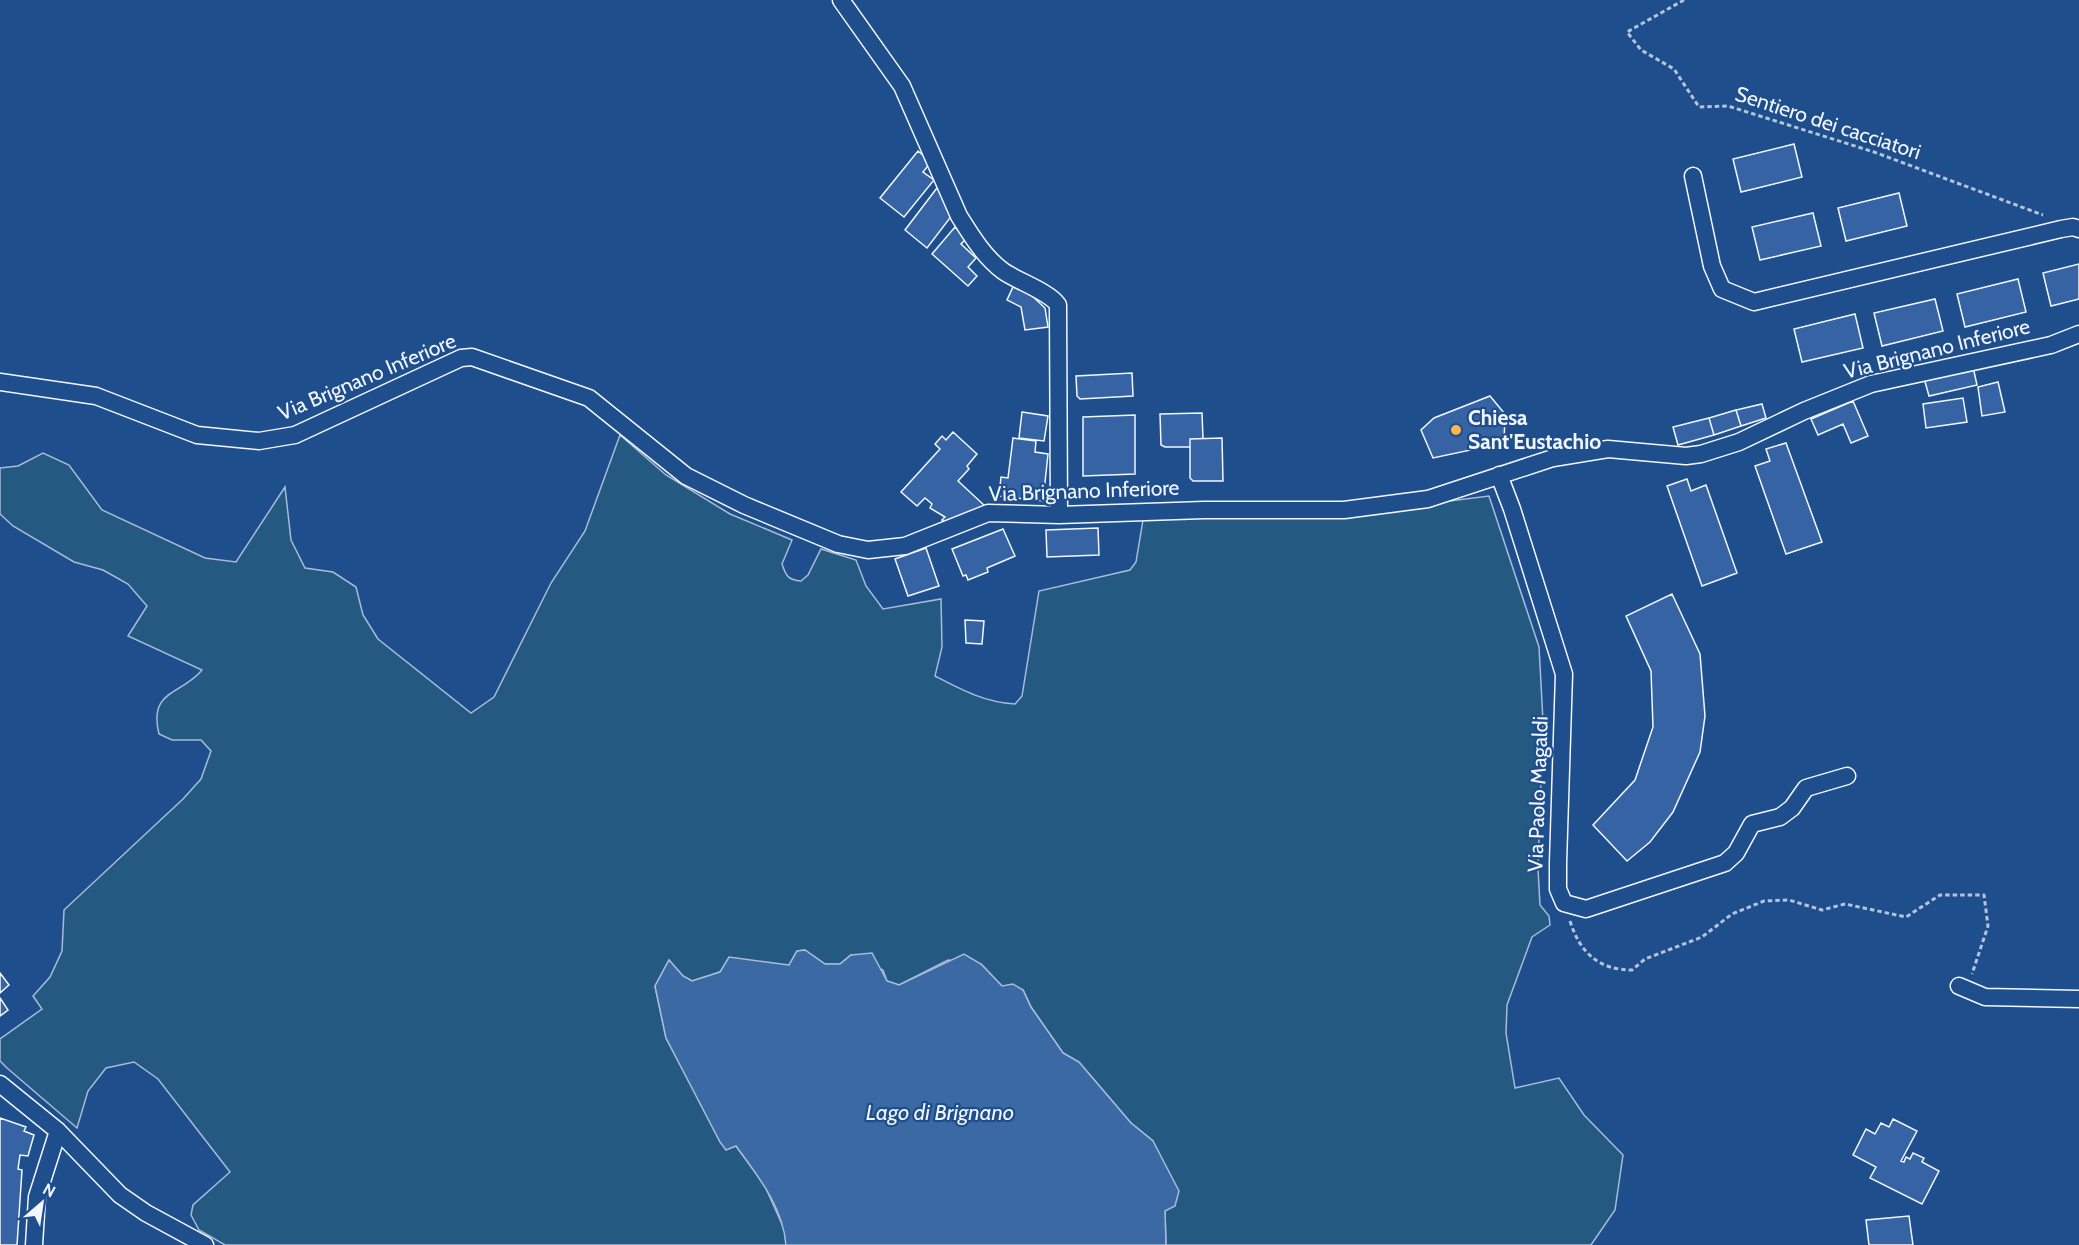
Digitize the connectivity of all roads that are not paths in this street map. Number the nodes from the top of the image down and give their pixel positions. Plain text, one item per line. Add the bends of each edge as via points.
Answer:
1 (842, 0) edge
2 (1693, 176) dead end
3 (2076, 228) edge
4 (2079, 334) edge
5 (0, 382) edge
6 (1498, 475) junction
7 (1059, 515) junction
8 (1847, 776) dead end
9 (1959, 986) road end
10 (2079, 999) edge
11 (0, 1083) edge
12 (58, 1131) junction
13 (34, 1245) edge
14 (205, 1245) edge

1 - 7 street via 902,86 959,216 977,243 1000,269 1048,295 1058,305
2 - 3 street via 1712,266 1722,289 1754,302
4 - 6 street, Via Brignano Inferiore via 2051,345 1871,384 1714,451 1686,456 1608,449 1553,458
5 - 7 street, Via Brignano Inferiore via 96,396 197,435 259,441 295,435 461,358 472,357 589,398 686,476 838,544 868,550 892,549 988,513
6 - 7 street, Via Brignano Inferiore via 1428,499 1387,507
6 - 8 street, Via Paolo Magaldi via 1564,674 1558,863 1558,889 1564,903 1586,909 1725,863 1736,853 1752,824 1780,817 1806,788
9 - 10 street via 1985,997
11 - 12 street
12 - 13 street via 37,1197
12 - 14 street via 120,1195

